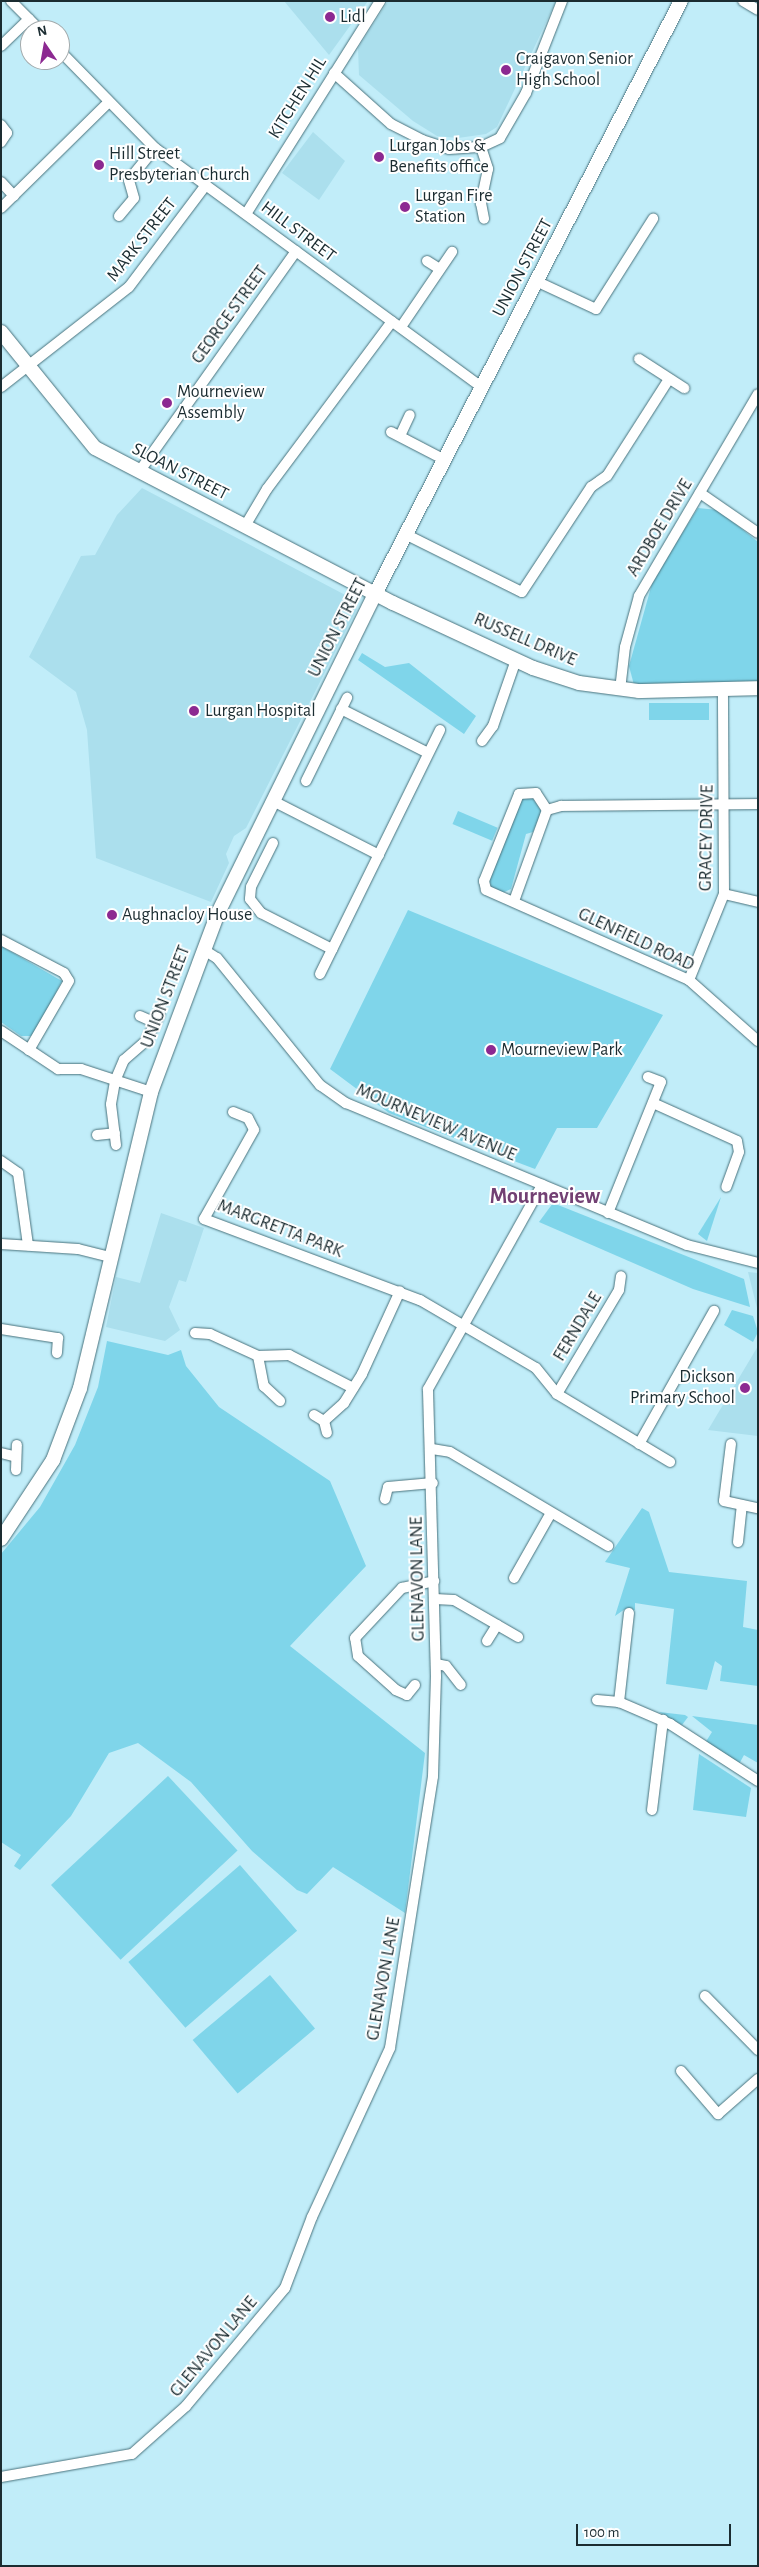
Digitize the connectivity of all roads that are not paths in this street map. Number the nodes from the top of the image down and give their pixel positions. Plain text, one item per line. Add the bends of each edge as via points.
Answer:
1 (11, 1) edge
2 (380, 1) edge
3 (562, 1) edge
4 (744, 1) edge
5 (676, 2) edge
6 (758, 10) edge
7 (29, 19) joint
8 (1, 46) edge
9 (70, 62) edge
10 (334, 73) junction
11 (109, 102) junction
12 (1, 124) edge
13 (1, 142) edge
14 (481, 147) junction
15 (155, 148) junction
16 (1, 182) edge
17 (206, 185) junction
18 (14, 196) junction
19 (1, 208) edge
20 (246, 214) junction
21 (119, 216) dead end
22 (484, 219) dead end
23 (653, 219) dead end
24 (296, 251) junction
25 (452, 252) dead end
26 (427, 261) dead end
27 (440, 269) junction
28 (538, 282) junction
29 (397, 324) junction
30 (3, 337) edge
31 (639, 359) dead end
32 (28, 367) junction
33 (669, 379) junction
34 (482, 386) junction
35 (1, 388) edge
36 (684, 388) dead end
37 (758, 394) edge
38 (410, 415) dead end
39 (446, 460) junction
40 (139, 472) junction
41 (700, 493) junction
42 (245, 526) junction
43 (758, 533) edge
44 (407, 535) junction
45 (375, 594) junction
46 (516, 660) junction
47 (758, 688) edge
48 (620, 690) junction
49 (723, 690) junction
50 (347, 698) dead end
51 (341, 709) junction
52 (440, 730) dead end
53 (482, 741) dead end
54 (428, 753) junction
55 (306, 781) dead end
56 (273, 801) junction
57 (724, 804) junction
58 (758, 804) edge
59 (547, 810) junction
60 (273, 843) dead end
61 (379, 855) junction
62 (724, 894) junction
63 (514, 901) junction
64 (758, 902) edge
65 (1, 940) edge
66 (332, 949) junction
67 (204, 950) junction
68 (320, 974) dead end
69 (689, 980) junction
70 (140, 1016) dead end
71 (1, 1031) edge
72 (758, 1041) edge
73 (29, 1050) junction
74 (648, 1077) dead end
75 (115, 1081) junction
76 (151, 1092) junction
77 (653, 1102) junction
78 (234, 1112) dead end
79 (116, 1134) junction
80 (96, 1135) dead end
81 (116, 1145) dead end
82 (1, 1161) edge
83 (542, 1185) junction
84 (726, 1187) dead end
85 (608, 1212) junction
86 (1, 1244) edge
87 (28, 1245) junction
88 (110, 1257) junction
89 (758, 1263) edge
90 (622, 1276) dead end
91 (400, 1291) junction
92 (714, 1311) dead end
93 (464, 1325) junction
94 (1, 1330) edge
95 (195, 1333) dead end
96 (57, 1353) dead end
97 (258, 1356) junction
98 (353, 1388) junction
99 (557, 1394) junction
100 (280, 1401) dead end
101 (314, 1415) dead end
102 (324, 1421) junction
103 (327, 1433) dead end
104 (639, 1444) junction
105 (731, 1444) dead end
106 (432, 1448) junction
107 (1, 1453) edge
108 (670, 1462) dead end
109 (16, 1470) dead end
110 (433, 1484) junction
111 (385, 1499) dead end
112 (742, 1505) junction
113 (758, 1508) edge
114 (551, 1513) junction
115 (1, 1539) edge
116 (738, 1542) dead end
117 (608, 1546) dead end
118 (514, 1578) dead end
119 (434, 1581) junction
120 (435, 1599) junction
121 (629, 1613) dead end
122 (497, 1625) junction
123 (518, 1637) dead end
124 (487, 1641) dead end
125 (436, 1664) junction
126 (415, 1685) dead end
127 (461, 1685) dead end
128 (597, 1700) dead end
129 (619, 1702) junction
130 (663, 1720) junction
131 (758, 1782) edge
132 (652, 1810) dead end
133 (705, 1996) dead end
134 (758, 2050) edge
135 (681, 2071) dead end
136 (758, 2079) edge
137 (1, 2477) edge

1 - 7 street
2 - 10 street, KITCHEN HIL
3 - 14 street via 526,93 500,138
4 - 6 street
5 - 28 street, UNION STREET
7 - 8 street
9 - 11 street, HILL STREET
10 - 14 street via 391,124 422,140 449,149
10 - 20 street, KITCHEN HIL
11 - 15 street, HILL STREET
11 - 18 street
12 - 13 street via 7,133
14 - 22 street via 488,169 481,203
15 - 17 street, HILL STREET
15 - 21 street via 130,180 134,198
16 - 18 street
17 - 20 street, HILL STREET
17 - 32 street, MARK STREET via 129,287
18 - 19 street
20 - 24 street, HILL STREET
23 - 28 street via 596,309
24 - 29 street, HILL STREET
24 - 40 street, GEORGE STREET
25 - 27 street
26 - 27 street
27 - 29 street
28 - 34 street, UNION STREET
29 - 34 street, HILL STREET
29 - 42 street via 267,489
30 - 32 street, SLOAN STREET
31 - 33 street
32 - 35 street, MARK STREET
32 - 40 street, SLOAN STREET via 85,440
33 - 36 street
33 - 44 street via 607,476 591,487 522,592
34 - 39 street, UNION STREET
37 - 41 street, ARDBOE DRIVE
38 - 39 street via 395,434
39 - 44 street, UNION STREET
40 - 42 street, SLOAN STREET
41 - 43 street
41 - 48 street, ARDBOE DRIVE via 639,596 625,647
42 - 45 street, SLOAN STREET
44 - 45 street, UNION STREET
45 - 46 street, RUSSELL DRIVE
45 - 56 street, UNION STREET
46 - 48 street, RUSSELL DRIVE via 579,683
46 - 53 street via 493,726
47 - 49 street, RUSSELL DRIVE
48 - 49 street, RUSSELL DRIVE
49 - 57 street, GRACEY DRIVE
50 - 51 street
51 - 54 street
51 - 55 street
52 - 54 street
54 - 61 street
56 - 61 street
56 - 67 street, UNION STREET
57 - 58 street
57 - 59 street via 561,806
57 - 62 street, GRACEY DRIVE
59 - 63 street
59 - 63 street, GLENFIELD ROAD via 536,793 519,794 484,881 486,890
60 - 66 street via 251,887 250,899 261,913
61 - 66 street
62 - 64 street
62 - 69 street, GRACEY DRIVE
63 - 69 street, GLENFIELD ROAD
65 - 73 street via 64,972 69,981
66 - 68 street
67 - 76 street, UNION STREET
67 - 83 street, MOURNEVIEW AVENUE via 217,958 326,1090 366,1113
69 - 72 street, GLENFIELD ROAD
70 - 75 street via 158,1019 146,1041 124,1060
71 - 73 street
73 - 75 street via 58,1069 81,1069
74 - 77 street via 661,1082
75 - 76 street
75 - 79 street via 112,1104
76 - 88 street, UNION STREET
77 - 84 street via 737,1141 739,1152
77 - 85 street
78 - 91 street, MARGRETTA PARK via 248,1118 254,1130 204,1219
79 - 80 street
79 - 81 street
82 - 87 street via 18,1173
83 - 85 street, MOURNEVIEW AVENUE
83 - 93 street
85 - 89 street, MOURNEVIEW AVENUE via 698,1249
86 - 87 street
87 - 88 street
88 - 115 street, UNION STREET via 80,1388 53,1460
90 - 99 street, FERNDALE via 619,1290
91 - 93 street, MARGRETTA PARK
91 - 98 street
92 - 104 street
93 - 99 street, MARGRETTA PARK via 536,1368
93 - 106 street, GLENAVON LANE via 429,1386
94 - 96 street via 58,1338
95 - 97 street via 210,1334
97 - 98 street via 288,1356
97 - 100 street via 264,1386
98 - 102 street
99 - 104 street, MARGRETTA PARK
101 - 102 street
102 - 103 street
104 - 108 street, MARGRETTA PARK
105 - 112 street via 724,1501
106 - 110 street, GLENAVON LANE
106 - 114 street via 450,1452
107 - 109 street via 15,1451
110 - 111 street via 388,1488
110 - 119 street, GLENAVON LANE
112 - 113 street
112 - 116 street
114 - 117 street
114 - 118 street
119 - 120 street, GLENAVON LANE
119 - 126 street via 402,1588 355,1638 358,1656 396,1690 407,1694
120 - 122 street via 454,1600
120 - 125 street, GLENAVON LANE
121 - 129 street
122 - 123 street
122 - 124 street
125 - 127 street via 446,1666
125 - 137 street, GLENAVON LANE via 433,1776 390,2048 312,2217 285,2288 186,2406 132,2454
128 - 129 street
129 - 130 street
130 - 131 street
130 - 132 street
133 - 134 street
135 - 136 street via 718,2114

